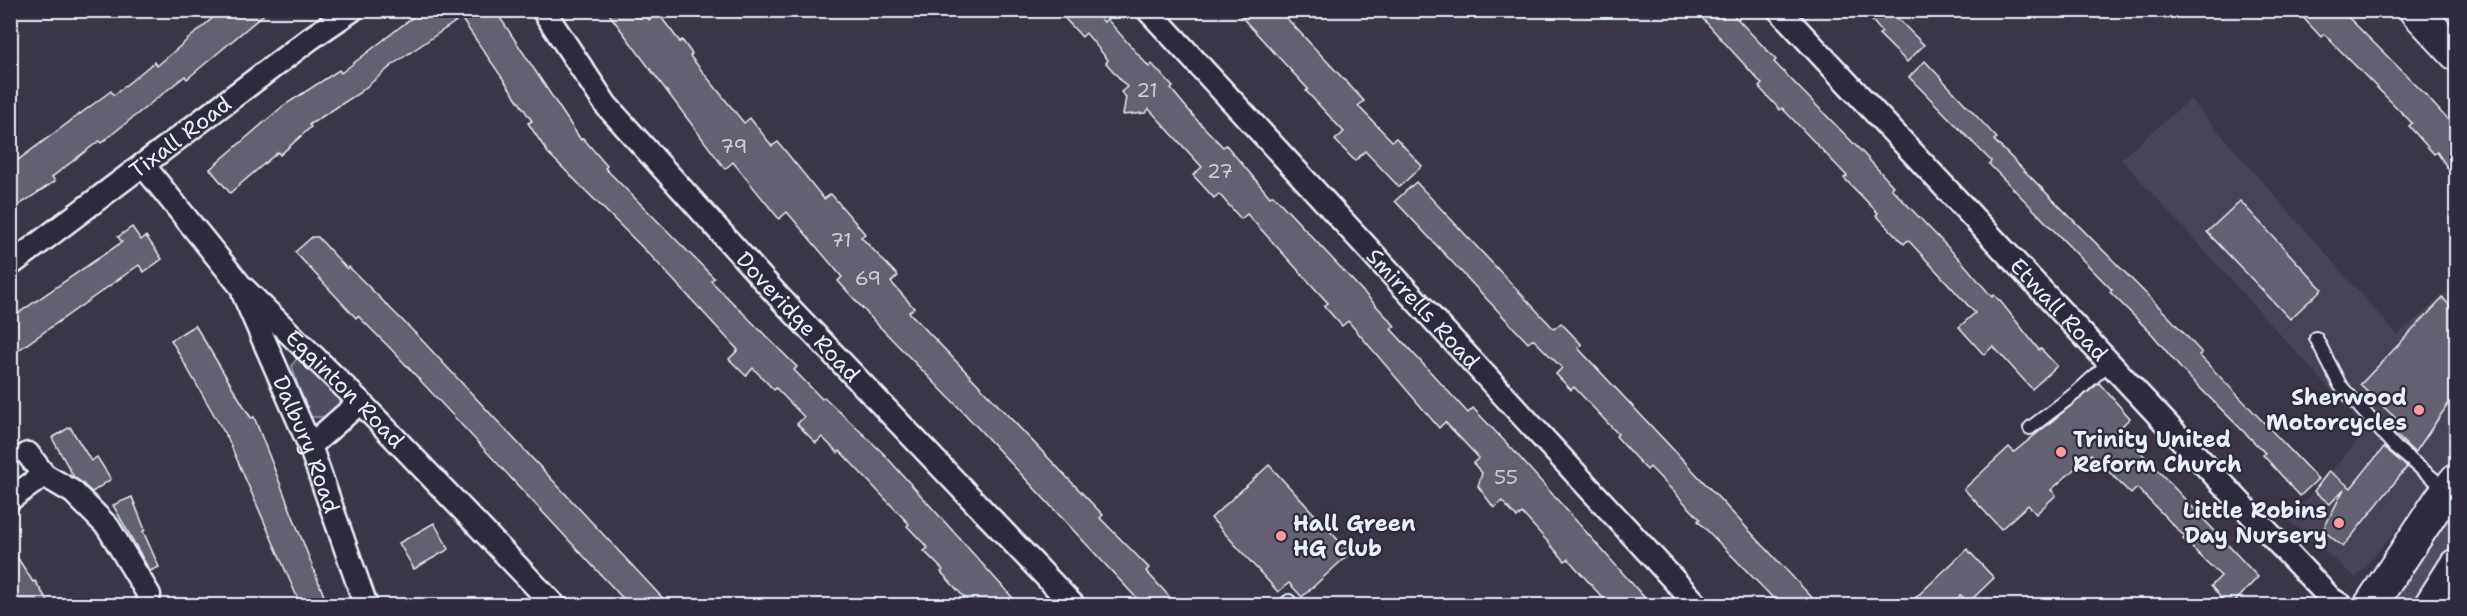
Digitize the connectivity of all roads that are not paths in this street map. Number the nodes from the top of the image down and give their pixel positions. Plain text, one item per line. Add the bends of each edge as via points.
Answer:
1 (352, 10) edge
2 (543, 10) edge
3 (1149, 10) edge
4 (1779, 10) edge
5 (2415, 10) edge
6 (2457, 54) edge
7 (143, 165) junction
8 (10, 265) edge
9 (240, 285) junction
10 (2316, 338) dead end
11 (2109, 363) junction
12 (360, 402) junction
13 (2030, 428) dead end
14 (310, 446) junction
15 (28, 454) dead end
16 (44, 475) junction
17 (2452, 486) edge
18 (10, 499) edge
19 (2457, 565) edge
20 (149, 595) dead end
21 (366, 606) edge
22 (555, 606) edge
23 (1074, 606) edge
24 (1698, 606) edge
25 (2342, 606) edge
26 (2370, 606) edge
27 (2430, 606) edge

1 - 7 street, Tixall Road
2 - 23 street, Doveridge Road via 606,105 778,297
3 - 24 street, Smirrells Road
4 - 11 street, Etwall Road
5 - 6 street
7 - 8 street, Tixall Road
7 - 9 street, Egginton Road
9 - 12 street, Egginton Road
9 - 14 street, Dalbury Road
10 - 17 lane via 2340,385 2395,447
11 - 13 lane
11 - 25 street, Etwall Road via 2331,599
12 - 14 street
12 - 22 street, Egginton Road
14 - 21 street, Dalbury Road
15 - 16 street
16 - 18 street
16 - 20 street via 73,492 108,527
17 - 26 street
19 - 27 street

